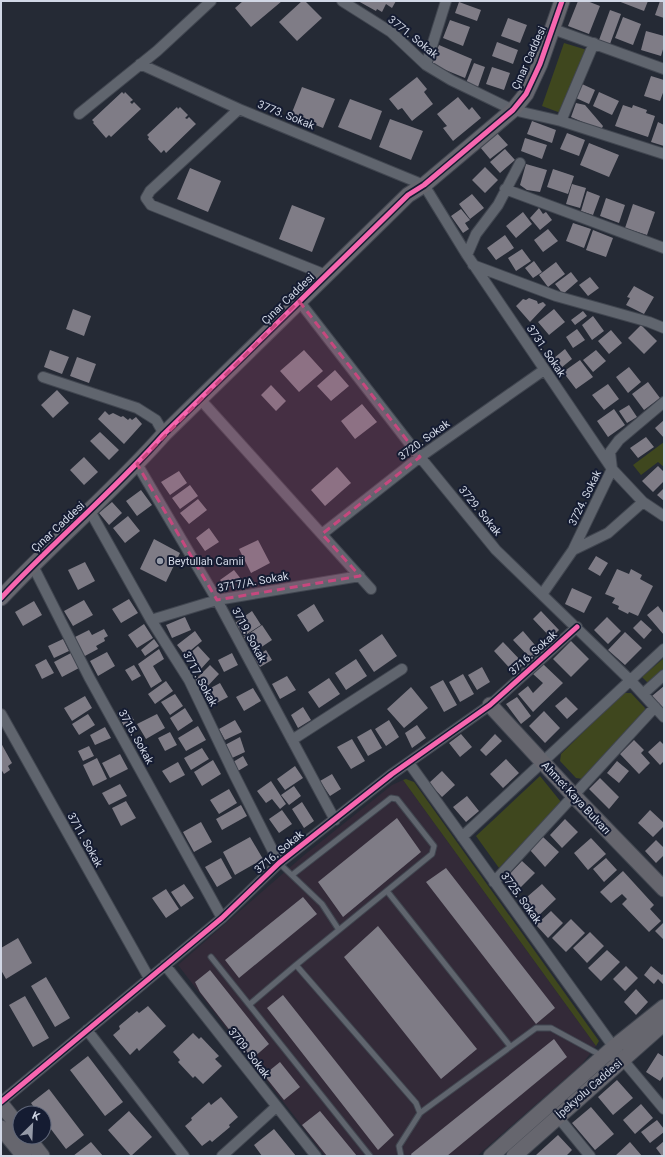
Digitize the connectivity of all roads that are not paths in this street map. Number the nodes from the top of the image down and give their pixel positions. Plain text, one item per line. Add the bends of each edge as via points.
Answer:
1 (211, 1) edge
2 (342, 1) edge
3 (446, 1) edge
4 (562, 1) edge
5 (553, 29) junction
6 (594, 42) junction
7 (140, 64) junction
8 (426, 65) junction
9 (664, 69) edge
10 (239, 109) junction
11 (513, 110) junction
12 (79, 114) dead end
13 (561, 121) junction
14 (664, 154) edge
15 (520, 163) dead end
16 (424, 185) junction
17 (505, 189) junction
18 (664, 248) edge
19 (467, 255) junction
20 (473, 265) junction
21 (326, 275) junction
22 (299, 301) junction
23 (664, 328) edge
24 (544, 370) junction
25 (43, 377) dead end
26 (200, 399) junction
27 (664, 402) edge
28 (164, 434) junction
29 (420, 457) junction
30 (137, 464) junction
31 (612, 470) junction
32 (643, 502) junction
33 (90, 511) junction
34 (664, 516) edge
35 (322, 534) junction
36 (573, 550) junction
37 (32, 564) junction
38 (360, 576) junction
39 (371, 589) dead end
40 (543, 593) junction
41 (1, 598) edge
42 (217, 600) junction
43 (151, 620) junction
44 (577, 628) junction
45 (664, 649) edge
46 (402, 669) dead end
47 (664, 674) edge
48 (630, 680) junction
49 (643, 694) junction
50 (490, 705) junction
51 (655, 707) junction
52 (1, 714) edge
53 (664, 717) edge
54 (292, 740) junction
55 (543, 762) junction
56 (409, 763) junction
57 (572, 795) junction
58 (335, 820) junction
59 (462, 837) junction
60 (279, 863) junction
61 (292, 875) junction
62 (494, 882) junction
63 (664, 889) edge
64 (387, 891) junction
65 (222, 918) junction
66 (340, 930) junction
67 (211, 957) dead end
68 (165, 965) junction
69 (296, 965) junction
70 (149, 978) junction
71 (250, 1004) junction
72 (664, 1007) edge
73 (664, 1023) edge
74 (87, 1030) junction
75 (510, 1046) junction
76 (609, 1052) junction
77 (622, 1060) junction
78 (1, 1103) edge
79 (276, 1107) junction
80 (664, 1109) edge
81 (420, 1113) junction
82 (558, 1116) junction
83 (12, 1117) edge
84 (1, 1128) edge
85 (33, 1145) edge
86 (24, 1156) edge
87 (42, 1156) edge
88 (184, 1156) edge
89 (222, 1156) edge
90 (316, 1156) edge
91 (370, 1156) edge
92 (401, 1156) edge
93 (491, 1156) edge
94 (514, 1156) edge
95 (590, 1156) edge

1 - 7 street
2 - 8 street, 3771. Sokak via 391,32
3 - 8 street
4 - 5 street, Çınar Caddesi
5 - 6 street
5 - 11 street, Çınar Caddesi via 526,94
6 - 9 street
6 - 13 street
7 - 10 street, 3773. Sokak
7 - 12 street
8 - 11 street, 3771. Sokak
10 - 16 street, 3773. Sokak
10 - 21 street via 150,191 146,198 151,206
11 - 13 street, 3771. Sokak
11 - 16 street, Çınar Caddesi
13 - 14 street, 3771. Sokak
15 - 17 street
16 - 19 street, 3731. Sokak
16 - 21 street, Çınar Caddesi via 408,195
17 - 18 street
17 - 19 street via 498,205 476,234
19 - 20 street, 3731. Sokak
20 - 23 street via 556,296
20 - 24 street, 3731. Sokak
21 - 22 street, Çınar Caddesi
22 - 26 street, Çınar Caddesi
22 - 29 street, 3729. Sokak
24 - 29 street, 3720. Sokak
24 - 31 street, 3731. Sokak
25 - 28 street via 138,408 156,420
26 - 28 street, Çınar Caddesi
26 - 35 street
27 - 31 street, 3724. Sokak via 618,440 610,452
28 - 30 street, Çınar Caddesi
29 - 35 street, 3720. Sokak
29 - 40 street, 3729. Sokak via 496,550
30 - 33 street, Çınar Caddesi
30 - 42 street, 3719. Sokak
31 - 32 street, 3731. Sokak
31 - 36 street, 3724. Sokak
32 - 34 street, 3731. Sokak
32 - 36 street via 608,533
33 - 37 street, Çınar Caddesi
33 - 43 street, 3717. Sokak
35 - 38 street
36 - 40 street, 3724. Sokak
37 - 41 street, Çınar Caddesi
37 - 65 street, 3715. Sokak via 89,676
38 - 39 street
38 - 42 street, 3717/A. Sokak
40 - 44 street, 3729. Sokak
42 - 43 street, 3717/A. Sokak
42 - 54 street, 3719. Sokak
43 - 60 street, 3717. Sokak via 189,680
44 - 48 street, 3729. Sokak
44 - 50 street, 3716. Sokak
45 - 48 street
46 - 54 street
47 - 49 street
48 - 49 street, 3729. Sokak
48 - 55 street
49 - 51 street, 3729. Sokak
50 - 55 street, Ahmet Kaya Bulvarı
50 - 56 street, 3716. Sokak
51 - 53 street, 3729. Sokak
51 - 57 street
52 - 70 street, 3711. Sokak
54 - 58 street, 3719. Sokak
55 - 57 street, Ahmet Kaya Bulvarı
55 - 59 street
56 - 58 street, 3716. Sokak
56 - 59 street, 3725. Sokak
57 - 62 street
57 - 63 street, Ahmet Kaya Bulvarı
58 - 60 street, 3716. Sokak
59 - 62 street, 3725. Sokak
60 - 61 lane
60 - 65 street, 3716. Sokak
61 - 64 lane via 393,798 398,799 434,848 432,854
61 - 66 lane via 322,904
62 - 76 street, 3725. Sokak
64 - 66 lane
64 - 75 lane
65 - 68 street, 3716. Sokak
66 - 69 lane
67 - 71 lane
68 - 70 street, 3716. Sokak
68 - 79 street, 3709. Sokak
69 - 71 lane
69 - 81 lane via 416,1104
70 - 74 street, 3716. Sokak
71 - 91 lane
72 - 76 street
73 - 77 street, İpekyolu Caddesi
74 - 78 street, 3716. Sokak
74 - 88 street
75 - 76 lane via 536,1028 551,1028
75 - 81 lane
76 - 77 street, 3725. Sokak
76 - 93 street
77 - 80 street, 3725. Sokak
77 - 82 street, İpekyolu Caddesi
78 - 83 street
79 - 89 street
79 - 90 street, 3709. Sokak
81 - 92 lane via 399,1146
82 - 94 street, İpekyolu Caddesi
82 - 95 street
84 - 86 street
85 - 87 street

